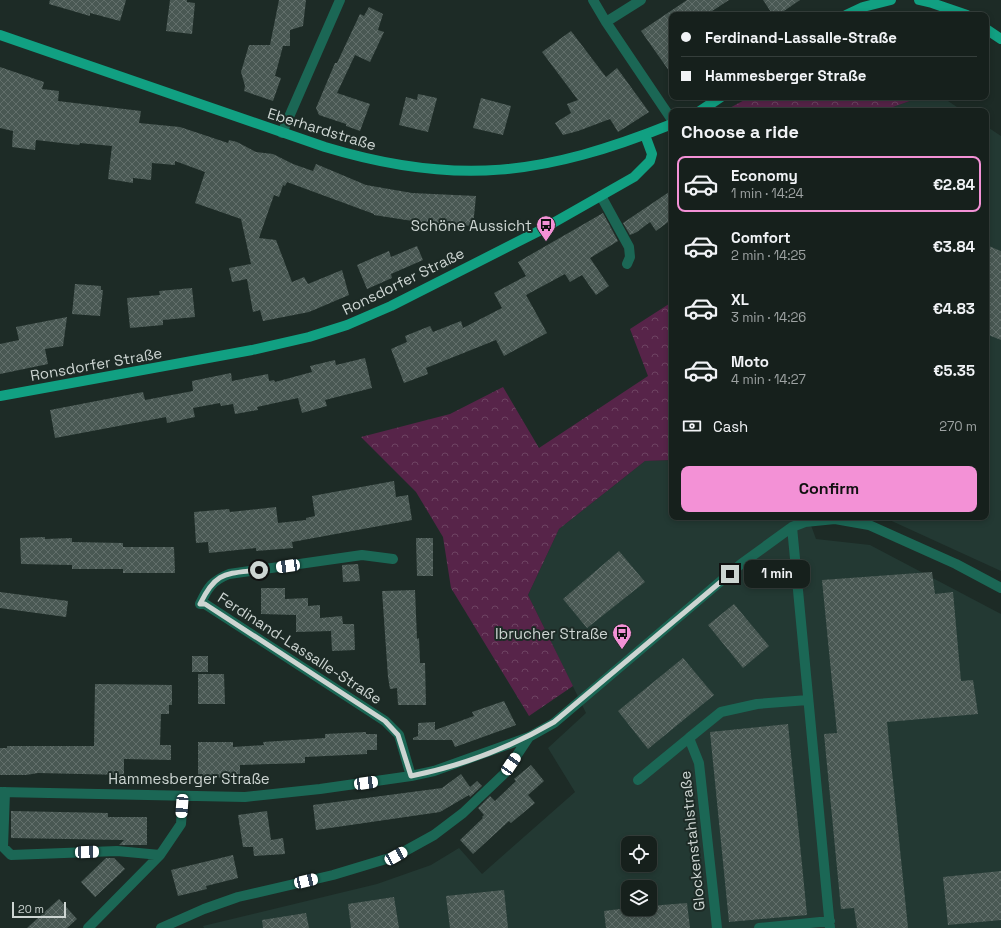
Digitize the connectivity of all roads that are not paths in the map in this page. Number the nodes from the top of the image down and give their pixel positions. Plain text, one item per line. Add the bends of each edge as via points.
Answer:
1 (340, 0) edge
2 (593, 0) edge
3 (641, 0) edge
4 (891, 0) edge
5 (919, 0) edge
6 (852, 12) edge
7 (959, 12) edge
8 (606, 22) junction
9 (989, 31) edge
10 (0, 35) edge
11 (1001, 39) edge
12 (716, 100) edge
13 (704, 108) edge
14 (669, 116) edge
15 (669, 125) edge
16 (282, 133) junction
17 (645, 135) junction
18 (601, 196) junction
19 (627, 264) dead end
20 (0, 396) edge
21 (825, 520) edge
22 (841, 520) edge
23 (792, 527) junction
24 (393, 559) dead end
25 (1001, 588) edge
26 (808, 700) junction
27 (528, 737) junction
28 (689, 738) junction
29 (411, 776) junction
30 (638, 780) dead end
31 (3, 792) edge
32 (183, 796) junction
33 (3, 850) edge
34 (160, 855) junction
35 (830, 925) edge
36 (88, 928) edge
37 (161, 928) edge
38 (717, 928) edge
39 (759, 928) edge

1 - 16 street
2 - 8 street
3 - 8 street
4 - 6 main road
5 - 7 main road
8 - 14 street
9 - 11 main road
10 - 16 main road, Eberhardstraße
12 - 13 main road
15 - 17 main road, Eberhardstraße
16 - 17 main road, Eberhardstraße via 370,160 405,167 470,172 527,168 590,154
17 - 18 main road, Ronsdorfer Straße via 652,154 650,162 634,177
18 - 19 street via 630,247
18 - 20 main road, Ronsdorfer Straße via 532,234 347,326 252,350
21 - 23 street, Hammesberger Straße via 805,522
22 - 25 street, Hammesberger Straße via 869,525 956,564
23 - 26 street
23 - 27 street, Hammesberger Straße via 742,564 554,722
24 - 29 street, Ferdinand-Lassalle-Straße via 362,555 229,574 209,586 200,604 205,604 385,721 398,735
26 - 28 street via 757,704 721,712
26 - 35 street
27 - 29 street, Hammesberger Straße via 461,762
27 - 37 street via 505,773 463,813 434,835 396,856 333,875 238,897
28 - 30 street
28 - 38 street, Glockenstahlstraße via 699,763
29 - 32 street, Hammesberger Straße via 246,797
31 - 32 street, Hammesberger Straße
31 - 33 street
32 - 34 street via 181,824
33 - 34 street via 11,855 117,851
34 - 36 street
35 - 39 street

